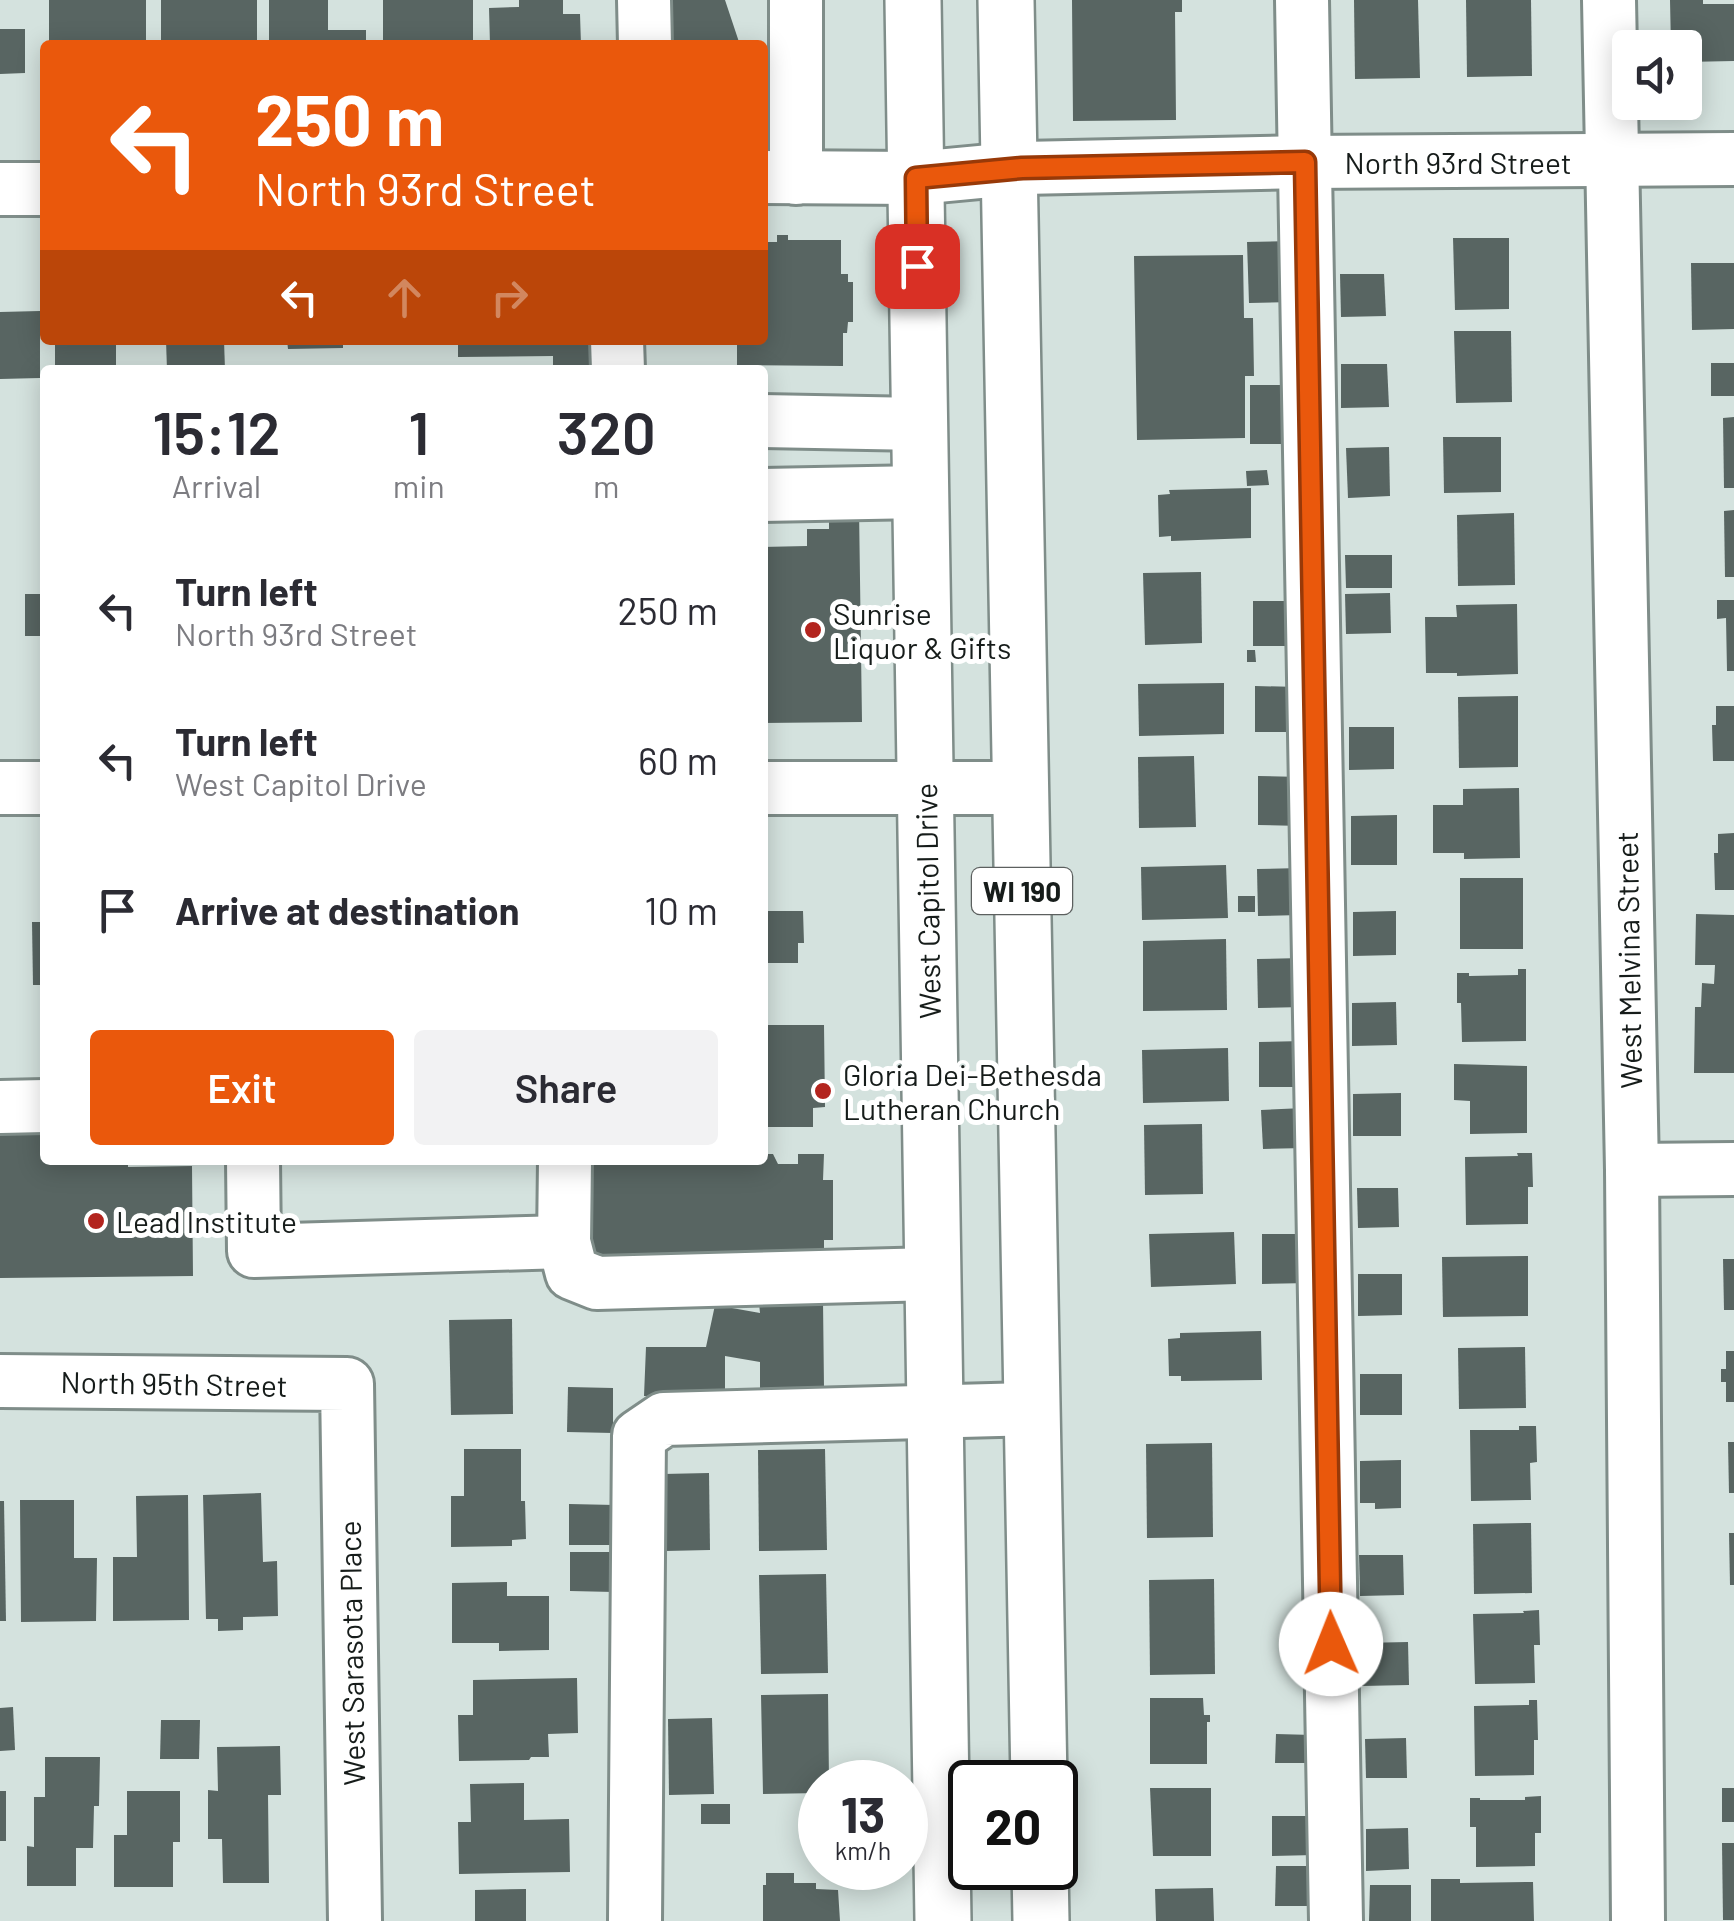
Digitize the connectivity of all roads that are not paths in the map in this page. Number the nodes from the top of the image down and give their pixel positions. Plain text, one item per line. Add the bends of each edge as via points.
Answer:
1 (644, 0) edge
2 (796, 0) edge
3 (913, 0) edge
4 (1006, 0) edge
5 (1302, 0) edge
6 (1609, 0) edge
7 (646, 40) edge
8 (1734, 159) edge
9 (1612, 161) junction
10 (1305, 162) junction
11 (1009, 170) junction
12 (779, 177) edge
13 (916, 178) junction
14 (40, 188) edge
15 (0, 189) edge
16 (768, 421) edge
17 (920, 424) junction
18 (921, 492) junction
19 (768, 495) edge
20 (0, 788) edge
21 (40, 788) edge
22 (768, 788) edge
23 (926, 788) junction
24 (1020, 788) junction
25 (0, 1106) edge
26 (40, 1106) edge
27 (253, 1165) edge
28 (564, 1165) edge
29 (1632, 1170) junction
30 (1734, 1170) edge
31 (564, 1242) junction
32 (933, 1274) junction
33 (0, 1381) edge
34 (347, 1384) joint
35 (1032, 1409) junction
36 (935, 1412) junction
37 (1039, 1760) edge
38 (1041, 1890) edge
39 (354, 1921) edge
40 (636, 1921) edge
41 (944, 1921) edge
42 (1042, 1921) edge
43 (1336, 1921) edge
44 (1638, 1921) edge

1 - 7 street
2 - 12 street
3 - 13 main road, West Capitol Drive / WI 190
4 - 11 main road, WI 190
5 - 10 street
6 - 9 street, West Melvina Street
8 - 9 street, North 93rd Street
9 - 10 street, North 93rd Street
9 - 29 street, West Melvina Street
10 - 11 street, North 93rd Street
10 - 43 street
11 - 13 street, North 93rd Street
11 - 24 main road, WI 190
12 - 13 street, North 93rd Street
13 - 17 main road, West Capitol Drive / WI 190
14 - 15 street
16 - 17 street
17 - 18 main road, West Capitol Drive / WI 190
18 - 19 street
18 - 23 main road, West Capitol Drive / WI 190
20 - 21 street
22 - 23 street
23 - 24 street
23 - 32 main road, West Capitol Drive / WI 190
24 - 35 main road, WI 190
25 - 26 street
27 - 31 street via 254,1250
28 - 31 street
29 - 30 street
29 - 44 street, West Melvina Street
31 - 32 street via 572,1273 597,1283
32 - 36 main road, West Capitol Drive / WI 190
33 - 34 street, North 95th Street
34 - 39 street, West Sarasota Place
35 - 36 street
35 - 37 main road, WI 190
36 - 40 street via 664,1419 639,1436
36 - 41 main road, West Capitol Drive / WI 190
38 - 42 main road

